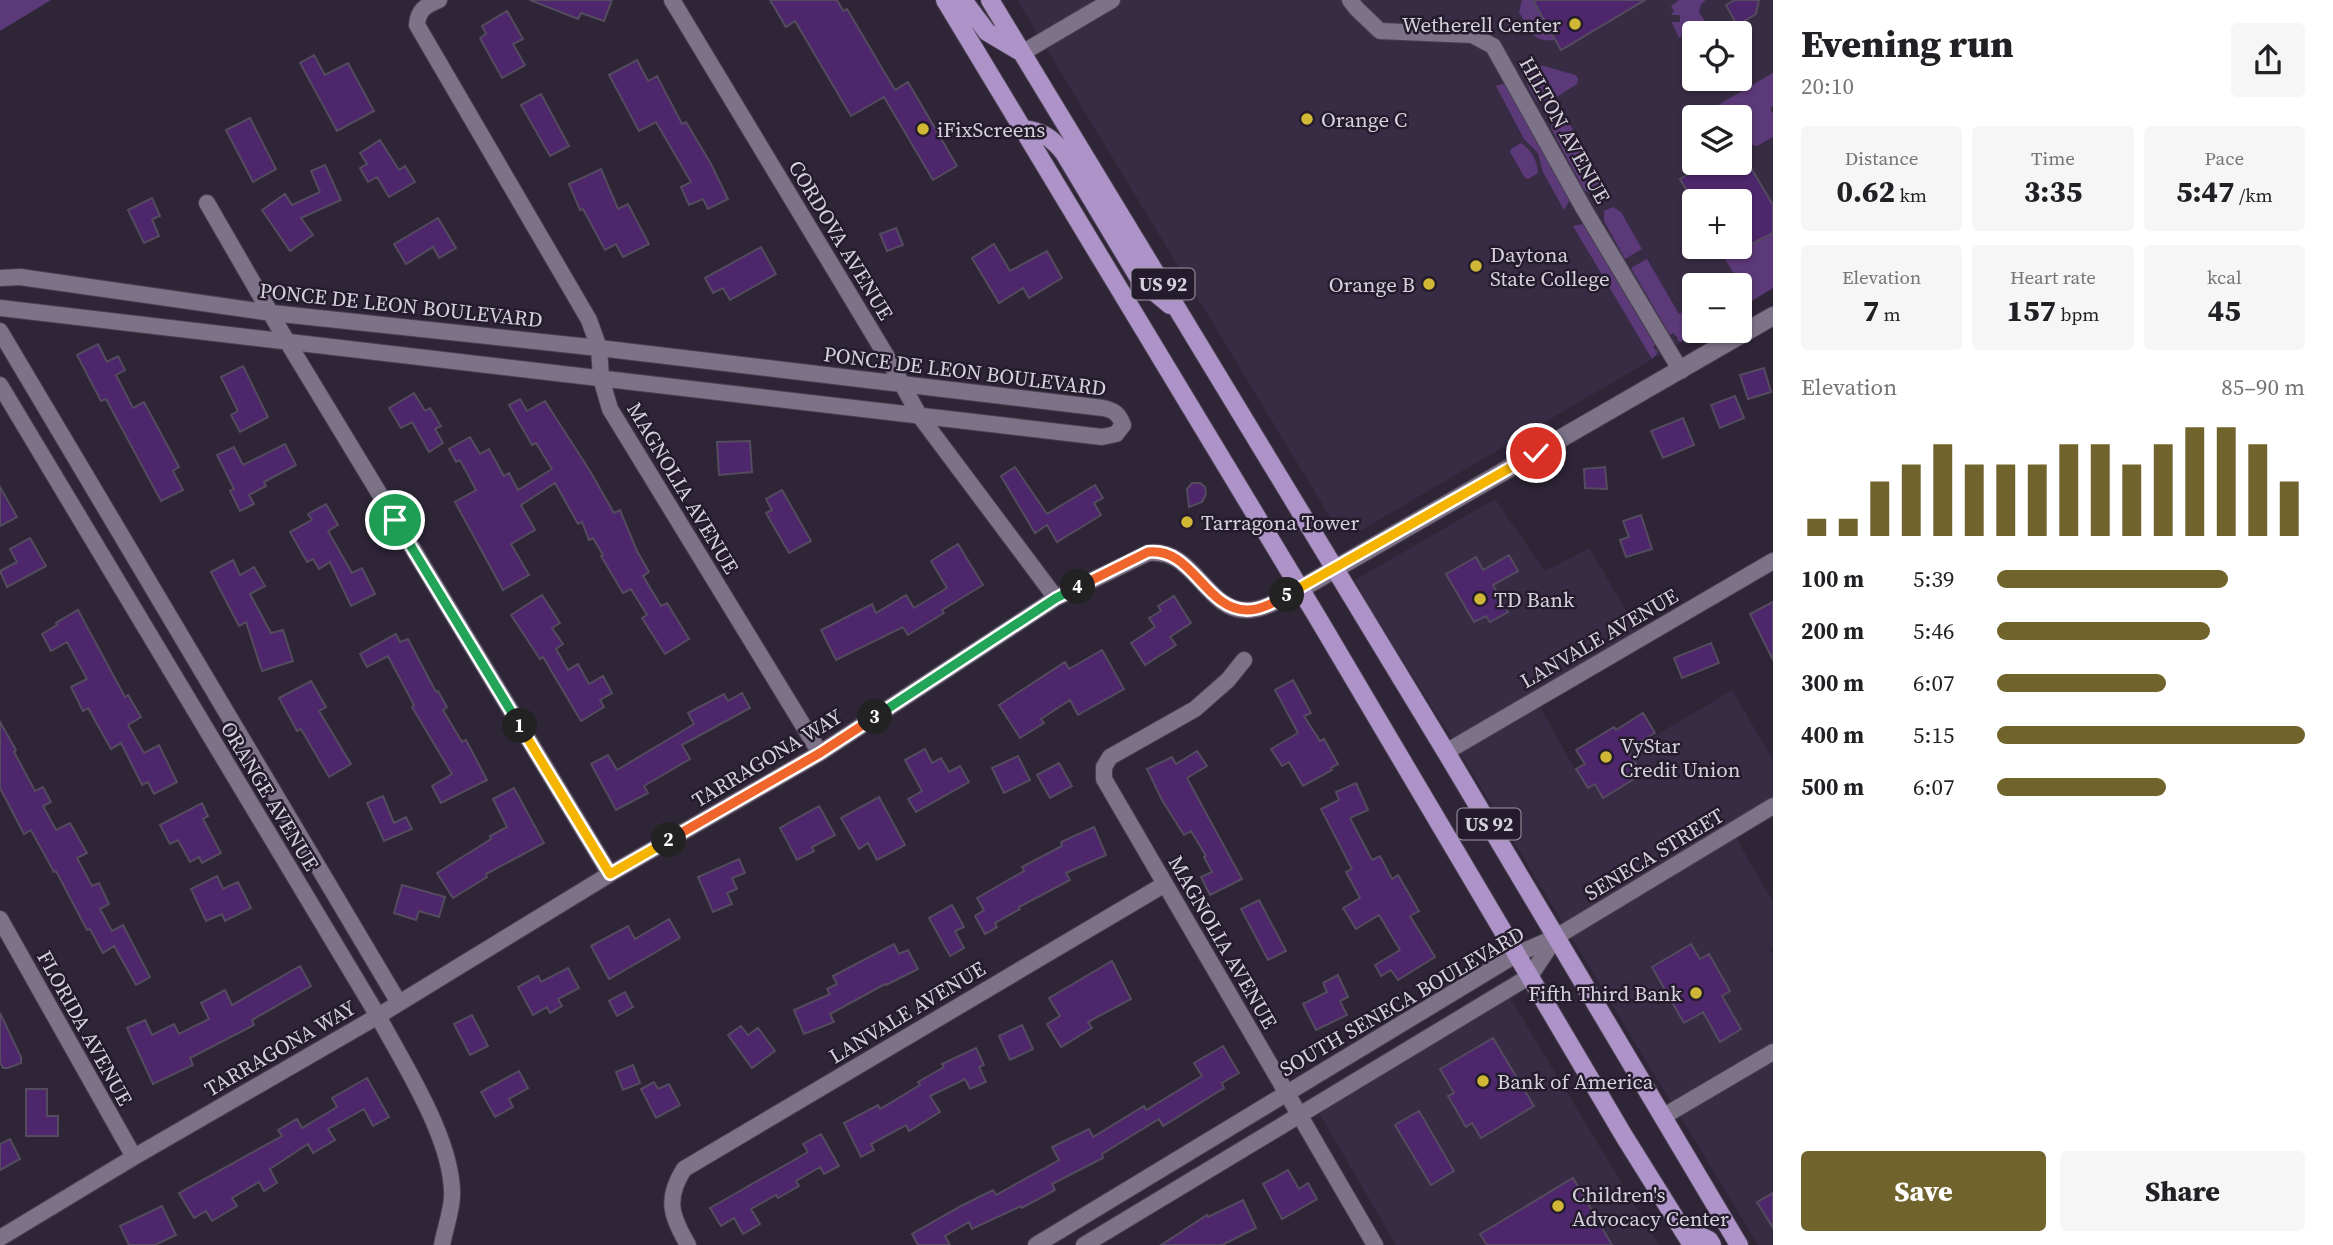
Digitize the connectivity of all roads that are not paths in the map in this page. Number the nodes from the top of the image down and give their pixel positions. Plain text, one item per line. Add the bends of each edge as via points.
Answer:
1 (439, 0) edge
2 (673, 0) edge
3 (945, 0) edge
4 (963, 0) edge
5 (990, 0) edge
6 (1112, 0) edge
7 (1350, 0) edge
8 (1022, 53) junction
9 (1023, 129) junction
10 (207, 203) dead end
11 (0, 278) edge
12 (0, 308) edge
13 (1179, 311) junction
14 (272, 313) junction
15 (1773, 316) edge
16 (0, 331) edge
17 (288, 342) junction
18 (599, 348) junction
19 (1681, 371) junction
20 (601, 378) junction
21 (901, 383) junction
22 (0, 386) edge
23 (919, 415) junction
24 (114, 523) junction
25 (90, 536) junction
26 (1773, 561) edge
27 (1335, 569) junction
28 (1300, 589) junction
29 (1056, 598) junction
30 (1244, 660) dead end
31 (200, 668) junction
32 (178, 682) junction
33 (1446, 752) junction
34 (820, 753) junction
35 (1773, 806) edge
36 (292, 822) junction
37 (270, 835) junction
38 (610, 874) junction
39 (1165, 884) junction
40 (0, 919) edge
41 (1556, 937) junction
42 (1517, 954) junction
43 (1530, 976) junction
44 (399, 1003) junction
45 (378, 1016) junction
46 (1400, 1025) junction
47 (1412, 1047) junction
48 (1773, 1052) edge
49 (1287, 1094) junction
50 (1299, 1115) junction
51 (1664, 1116) junction
52 (134, 1157) junction
53 (1682, 1227) junction
54 (0, 1238) edge
55 (442, 1245) edge
56 (688, 1245) edge
57 (1036, 1245) edge
58 (1084, 1245) edge
59 (1375, 1245) edge
60 (1692, 1245) edge
61 (1712, 1245) edge
62 (1739, 1245) edge

1 - 18 street, MAGNOLIA AVENUE via 425,5 417,25 589,320
2 - 21 street, CORDOVA AVENUE
3 - 9 main road, US 92
4 - 8 main road via 987,32
5 - 8 main road, US 92
6 - 8 street
7 - 19 street, HILTON AVENUE via 1380,31 1472,35 1493,46
8 - 13 main road, US 92
9 - 13 main road via 1045,134 1055,142 1140,280
9 - 28 main road, US 92
10 - 14 street
11 - 14 street, PONCE DE LEON BOULEVARD via 20,277
12 - 17 street, PONCE DE LEON BOULEVARD
13 - 27 main road, US 92
14 - 17 street
14 - 18 street, PONCE DE LEON BOULEVARD
15 - 19 street
16 - 24 street, ORANGE AVENUE
17 - 20 street, PONCE DE LEON BOULEVARD
17 - 38 street
18 - 20 street, MAGNOLIA AVENUE
18 - 21 street, PONCE DE LEON BOULEVARD
19 - 27 street
20 - 23 street, PONCE DE LEON BOULEVARD
20 - 34 street, MAGNOLIA AVENUE via 610,409
21 - 23 street, CORDOVA AVENUE
21 - 23 street, PONCE DE LEON BOULEVARD via 1111,410 1123,425 1116,434 1102,437
22 - 25 street, ORANGE AVENUE
23 - 29 street, CORDOVA AVENUE
24 - 25 street
24 - 31 street, ORANGE AVENUE
25 - 32 street, ORANGE AVENUE
26 - 33 street, LANVALE AVENUE
27 - 28 street
27 - 33 main road, US 92
28 - 29 street, TARRAGONA WAY via 1267,605 1233,608 1185,564 1159,551 1148,552
28 - 42 main road, US 92
29 - 34 street, TARRAGONA WAY
30 - 39 street, MAGNOLIA AVENUE via 1195,709 1110,757 1104,767 1104,779
31 - 32 street
31 - 36 street, ORANGE AVENUE
32 - 37 street, ORANGE AVENUE
33 - 41 main road, US 92
34 - 38 street, TARRAGONA WAY
35 - 41 street, SENECA STREET
36 - 37 street
36 - 44 street, ORANGE AVENUE
37 - 45 street, ORANGE AVENUE
38 - 44 street, TARRAGONA WAY
39 - 49 street, MAGNOLIA AVENUE
39 - 56 street, LANVALE AVENUE via 684,1169 671,1195 674,1222
40 - 52 street, FLORIDA AVENUE
41 - 42 street, SOUTH SENECA BOULEVARD
41 - 43 street, SOUTH SENECA BOULEVARD
41 - 51 main road, US 92
42 - 43 main road, US 92
42 - 46 street, SOUTH SENECA BOULEVARD
43 - 47 street, SOUTH SENECA BOULEVARD
43 - 53 main road, US 92
44 - 45 street, TARRAGONA WAY
45 - 52 street, TARRAGONA WAY
45 - 55 street, ORANGE AVENUE via 443,1143 452,1197
46 - 47 street
46 - 49 street, SOUTH SENECA BOULEVARD
47 - 50 street, SOUTH SENECA BOULEVARD
48 - 51 street
49 - 50 street, MAGNOLIA AVENUE
49 - 57 street, SOUTH SENECA BOULEVARD
50 - 58 street, SOUTH SENECA BOULEVARD
50 - 59 street, MAGNOLIA AVENUE
51 - 62 main road, US 92
52 - 54 street, TARRAGONA WAY
53 - 60 main road, US 92
53 - 61 main road

